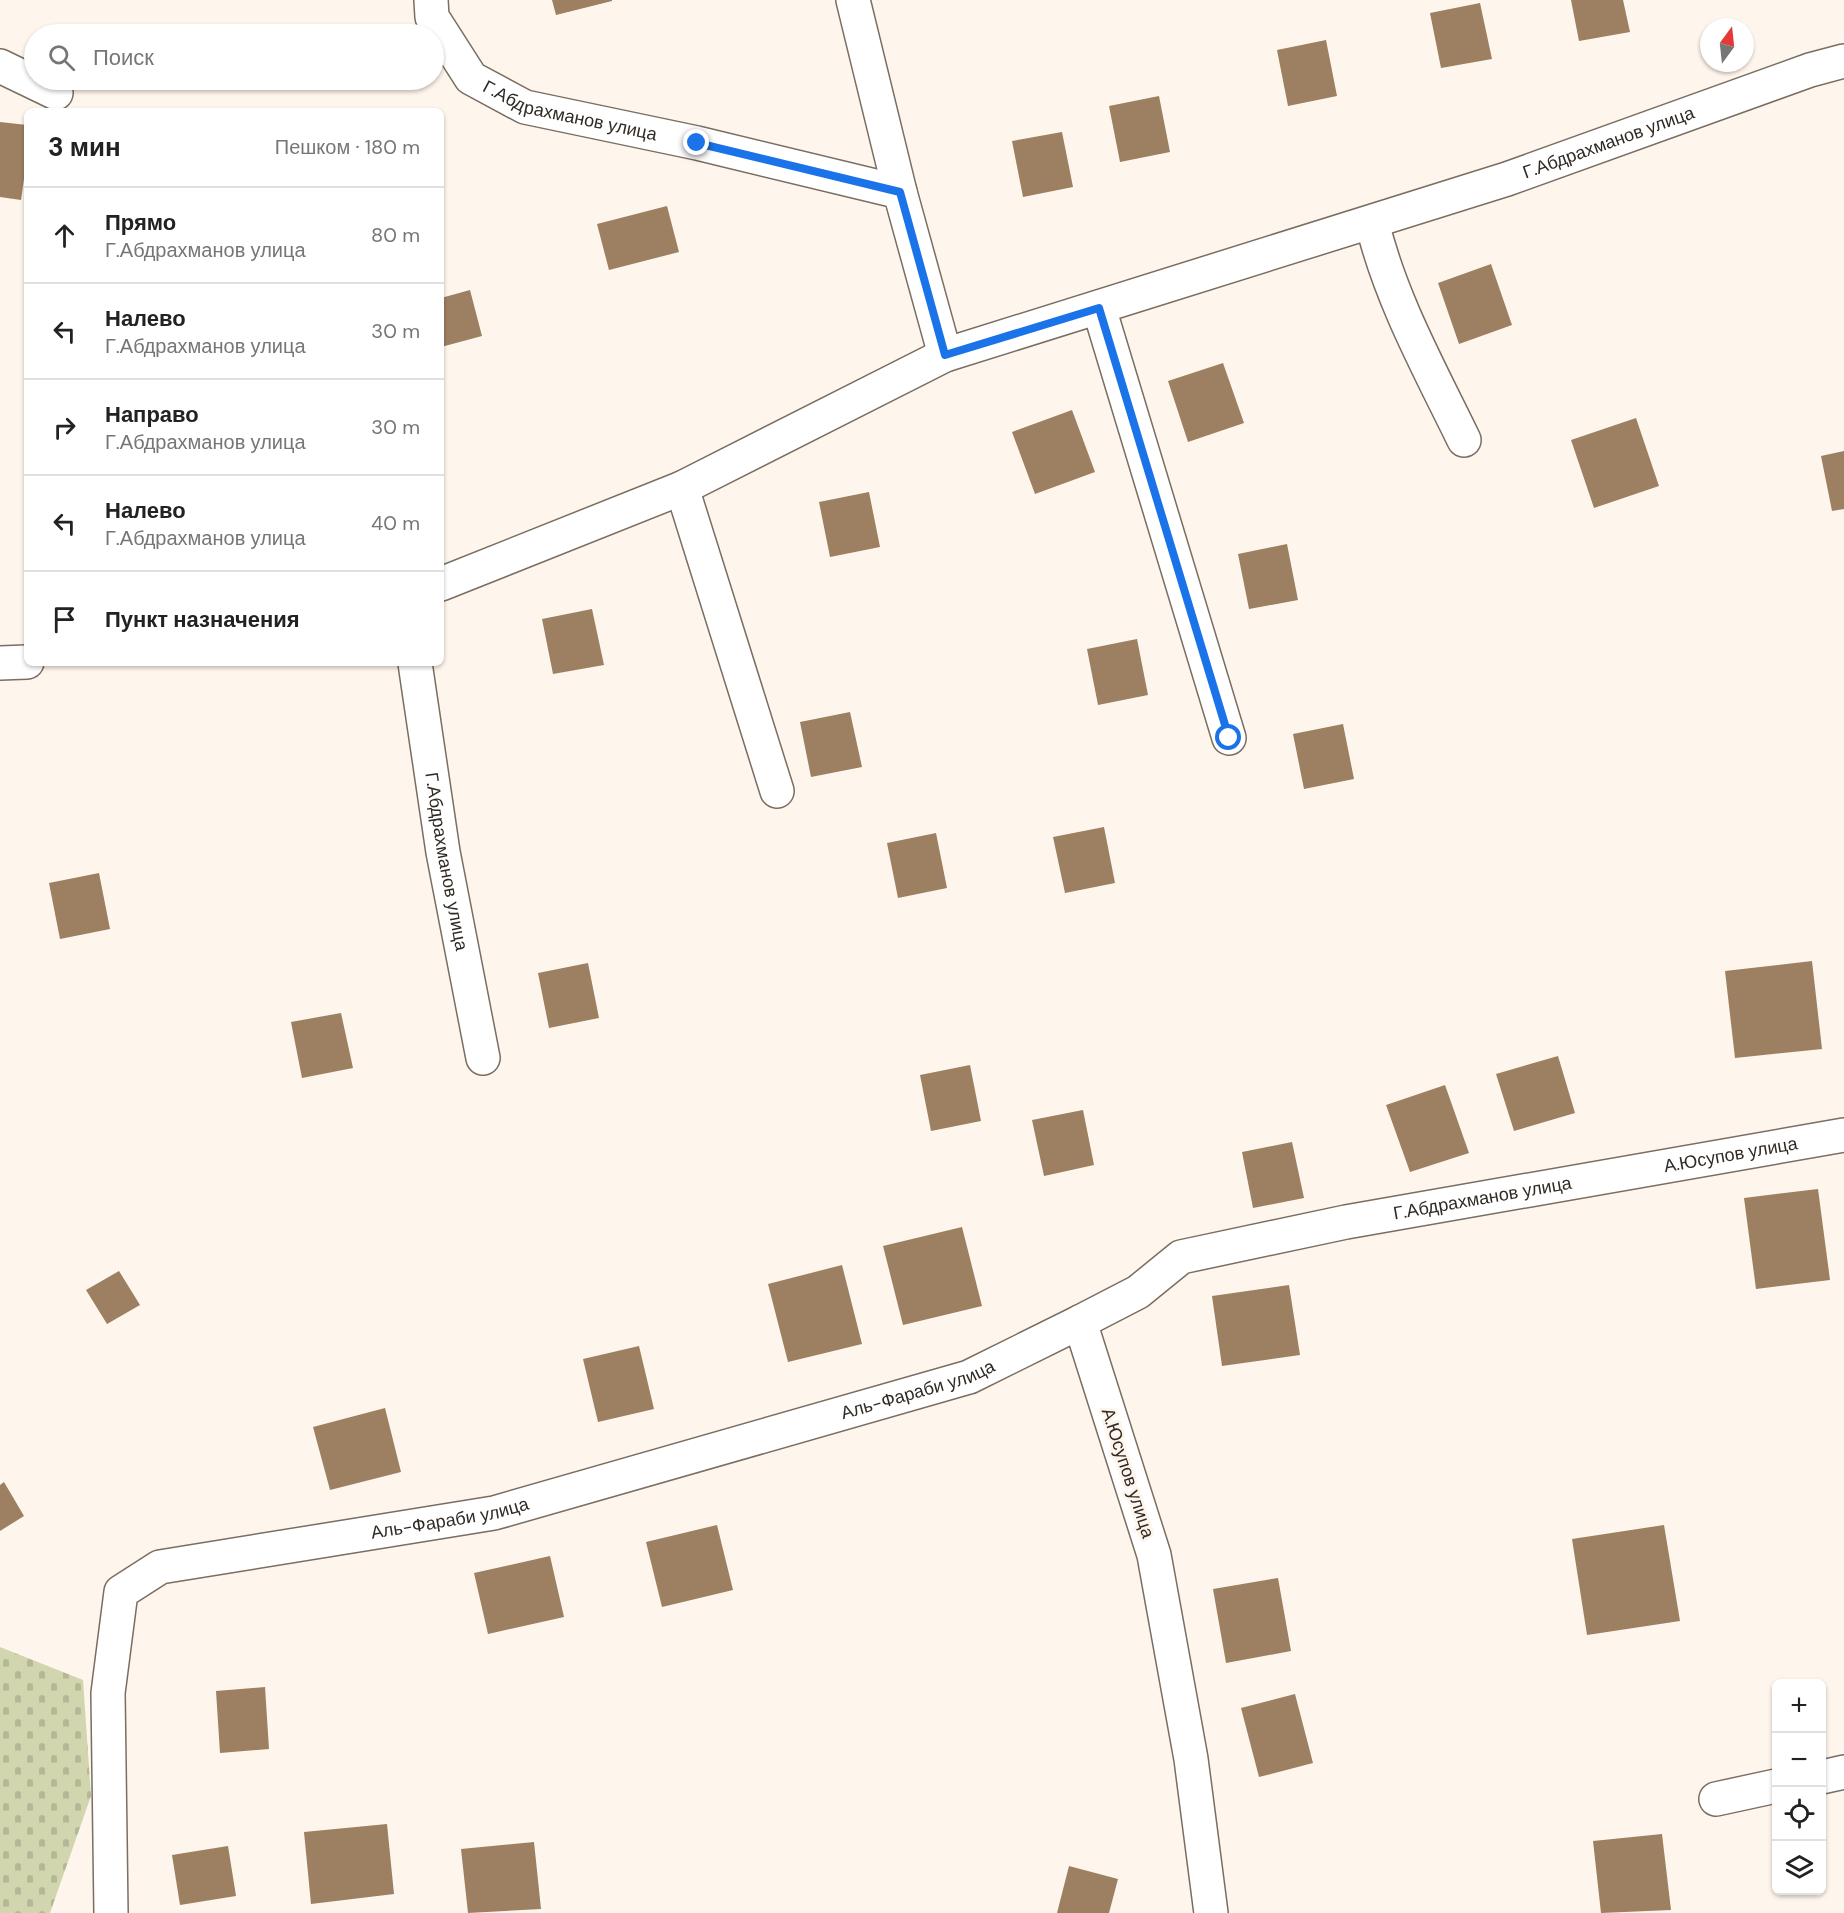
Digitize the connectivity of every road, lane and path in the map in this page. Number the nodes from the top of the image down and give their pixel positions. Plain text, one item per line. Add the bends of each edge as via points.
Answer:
1 (431, 0) edge
2 (853, 0) edge
3 (436, 24) edge
4 (444, 36) edge
5 (1844, 61) edge
6 (0, 66) edge
7 (24, 77) edge
8 (51, 90) edge
9 (57, 93) dead end
10 (900, 192) junction
11 (1372, 222) junction
12 (1099, 308) junction
13 (945, 355) junction
14 (1464, 440) dead end
15 (682, 488) junction
16 (444, 583) edge
17 (24, 662) edge
18 (0, 663) edge
19 (415, 666) edge
20 (1229, 738) dead end
21 (777, 791) dead end
22 (483, 1058) dead end
23 (1844, 1135) edge
24 (1618, 1172) joint
25 (1080, 1322) junction
26 (1844, 1772) edge
27 (1826, 1776) edge
28 (1772, 1787) edge
29 (1716, 1799) dead end
30 (111, 1913) edge
31 (1211, 1913) edge

1 - 3 street, Г.Абдрахманов улица
2 - 10 street
4 - 10 street, Г.Абдрахманов улица via 471,78 525,107
5 - 11 street, Г.Абдрахманов улица
6 - 7 street
8 - 9 street
10 - 13 street
11 - 12 street, Г.Абдрахманов улица
11 - 14 street via 1415,339
12 - 13 street, Г.Абдрахманов улица
12 - 20 street
13 - 15 street, Г.Абдрахманов улица
15 - 16 street, Г.Абдрахманов улица
15 - 21 street
17 - 18 street
19 - 22 street, Г.Абдрахманов улица via 443,852
23 - 24 street, А.Юсупов улица
24 - 25 street, Г.Абдрахманов улица via 1181,1257 1138,1292
25 - 30 street, Аль-Фараби улица via 969,1377 494,1513 160,1567 121,1592 108,1693
25 - 31 street, А.Юсупов улица via 1154,1555 1191,1759
26 - 27 street
28 - 29 street

